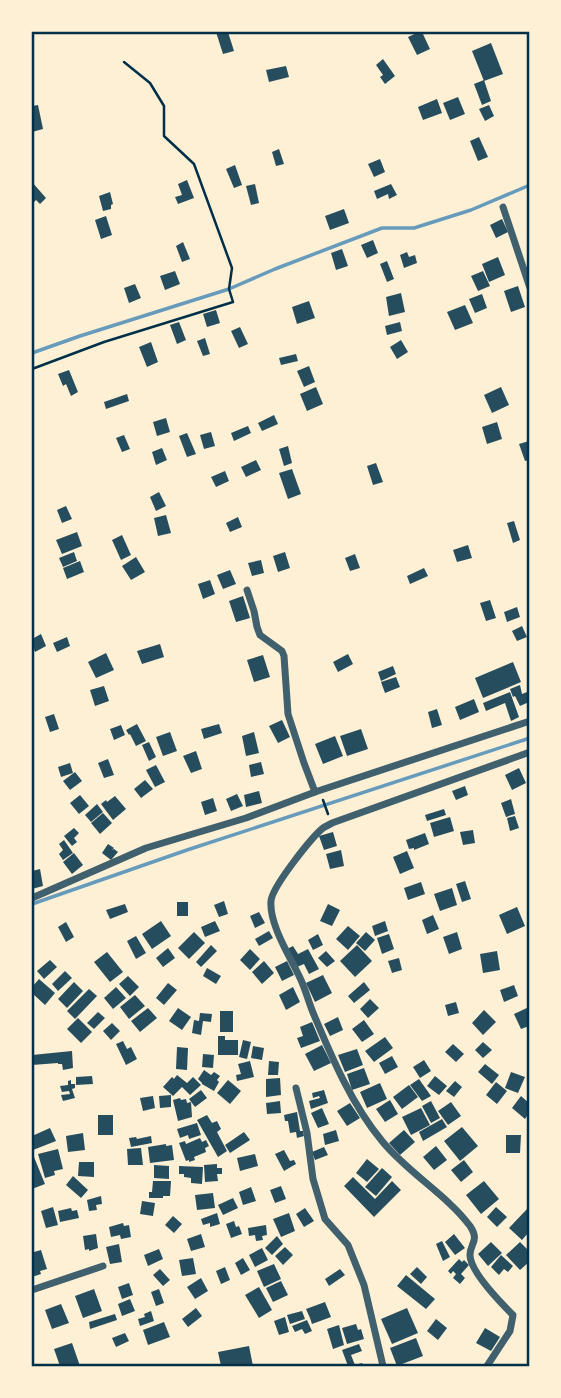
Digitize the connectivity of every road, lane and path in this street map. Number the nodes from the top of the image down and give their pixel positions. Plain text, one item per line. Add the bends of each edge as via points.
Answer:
1 (124, 62) dead end
2 (503, 207) dead end
3 (530, 288) edge
4 (32, 369) edge
5 (247, 590) dead end
6 (530, 721) edge
7 (530, 752) edge
8 (315, 792) junction
9 (322, 798) dead end
10 (328, 814) dead end
11 (32, 898) edge
12 (296, 1088) dead end
13 (103, 1266) dead end
14 (32, 1290) edge
15 (383, 1367) edge
16 (487, 1367) edge

1 - 4 path via 150,83 164,106 164,136 194,164 232,268 229,289 233,302
2 - 3 street
5 - 8 street via 260,635 284,656 288,714
6 - 8 street
7 - 16 street via 332,823 302,853 271,898 281,939 362,1112 390,1151 472,1228 473,1266 513,1315 510,1331
8 - 11 street via 146,848
9 - 10 path
12 - 15 street via 325,1219 348,1245 364,1285
13 - 14 street

